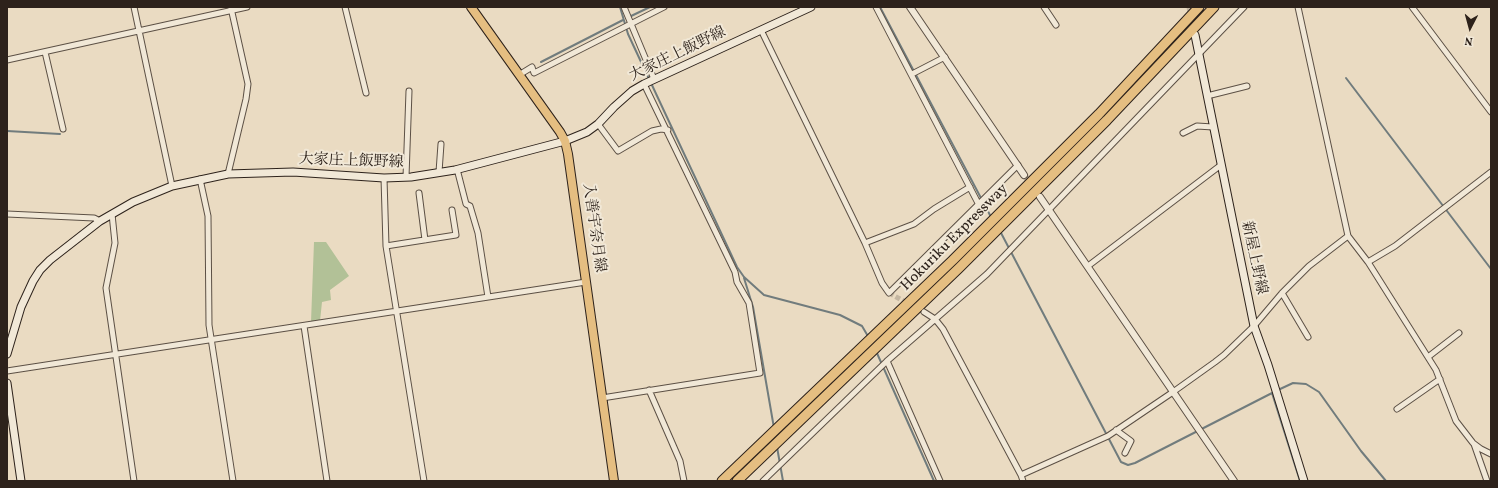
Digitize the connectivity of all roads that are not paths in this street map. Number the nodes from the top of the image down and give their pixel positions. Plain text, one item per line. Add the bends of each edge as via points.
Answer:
1 (134, 7) edge
2 (246, 7) edge
3 (345, 7) edge
4 (471, 7) edge
5 (624, 7) edge
6 (664, 7) edge
7 (811, 7) edge
8 (876, 7) edge
9 (910, 7) edge
10 (1044, 7) edge
11 (1199, 7) edge
12 (1214, 7) edge
13 (1244, 7) edge
14 (1298, 7) edge
15 (1412, 7) edge
16 (231, 9) edge
17 (632, 24) junction
18 (1056, 25) dead end
19 (761, 30) junction
20 (139, 31) junction
21 (1195, 35) tunnel mouth
22 (45, 52) junction
23 (1199, 54) junction
24 (944, 57) junction
25 (7, 60) edge
26 (912, 74) junction
27 (519, 75) junction
28 (654, 79) junction
29 (644, 84) junction
30 (1247, 86) dead end
31 (409, 91) dead end
32 (366, 93) dead end
33 (1207, 96) junction
34 (1491, 112) edge
35 (598, 124) junction
36 (1213, 127) junction
37 (63, 130) dead end
38 (668, 130) junction
39 (1183, 132) dead end
40 (565, 141) junction
41 (441, 144) dead end
42 (1018, 165) junction
43 (1221, 165) junction
44 (458, 169) junction
45 (439, 172) junction
46 (1491, 172) edge
47 (228, 174) junction
48 (1024, 175) tunnel mouth
49 (406, 177) junction
50 (384, 178) junction
51 (200, 179) junction
52 (172, 186) junction
53 (970, 187) junction
54 (419, 193) dead end
55 (1040, 197) tunnel mouth
56 (979, 205) junction
57 (452, 210) dead end
58 (1048, 210) junction
59 (7, 214) edge
60 (112, 214) junction
61 (100, 221) junction
62 (1348, 236) junction
63 (425, 240) junction
64 (865, 243) junction
65 (386, 246) junction
66 (1368, 262) junction
67 (1088, 266) junction
68 (586, 282) junction
69 (1282, 293) junction
70 (488, 297) junction
71 (396, 312) junction
72 (924, 312) dead end
73 (935, 319) junction
74 (304, 326) junction
75 (1254, 326) junction
76 (1459, 333) dead end
77 (1308, 337) dead end
78 (212, 340) junction
79 (7, 354) edge
80 (115, 355) junction
81 (1428, 357) junction
82 (886, 361) junction
83 (7, 371) edge
84 (1440, 379) junction
85 (7, 383) edge
86 (649, 390) junction
87 (1174, 392) junction
88 (602, 398) junction
89 (1397, 408) dead end
90 (1116, 430) junction
91 (1473, 443) junction
92 (1125, 454) dead end
93 (1491, 454) edge
94 (1021, 475) junction
95 (21, 481) edge
96 (134, 481) edge
97 (233, 481) edge
98 (327, 481) edge
99 (424, 481) edge
100 (614, 481) edge
101 (684, 481) edge
102 (722, 481) edge
103 (737, 481) edge
104 (763, 481) edge
105 (940, 481) edge
106 (1023, 481) edge
107 (1234, 481) edge
108 (1304, 481) edge
109 (1487, 481) edge

1 - 20 street
2 - 16 street
3 - 32 street
4 - 27 main road, 入善宇奈月線
5 - 17 street
6 - 17 street
7 - 19 main road, 大家庄上飯野線
8 - 26 street
9 - 24 street
10 - 18 street
11 - 102 highway, Hokuriku Expressway via 1055,158 877,334
12 - 103 highway, Hokuriku Expressway via 1027,201
13 - 23 street
14 - 62 street
15 - 34 street
16 - 20 street
16 - 47 street via 248,84
17 - 27 street via 534,72 532,67
17 - 28 street
19 - 28 main road, 大家庄上飯野線
19 - 64 street
20 - 22 street
20 - 52 street
21 - 23 main road, 新屋上野線
22 - 25 street
22 - 37 street
23 - 33 main road, 新屋上野線
23 - 58 street
24 - 26 street
24 - 42 street
26 - 53 street
27 - 40 main road, 入善宇奈月線
28 - 29 main road, 大家庄上飯野線
29 - 35 main road, 大家庄上飯野線 via 632,91
29 - 38 street
30 - 33 street
31 - 49 street
33 - 36 main road, 新屋上野線
35 - 38 street via 618,150 652,131
35 - 40 main road, 大家庄上飯野線
36 - 39 street via 1197,126
36 - 43 main road, 新屋上野線
38 - 86 street via 749,303 760,373
40 - 44 main road, 大家庄上飯野線
40 - 68 main road, 入善宇奈月線
41 - 45 street
42 - 48 street
42 - 56 street
43 - 67 street
43 - 75 main road, 新屋上野線
44 - 45 main road, 大家庄上飯野線
44 - 70 street via 466,204 470,206 478,233
45 - 49 main road, 大家庄上飯野線
46 - 66 street via 1395,246
47 - 50 main road, 大家庄上飯野線 via 293,172
47 - 51 main road, 大家庄上飯野線
49 - 50 main road, 大家庄上飯野線
50 - 65 street
51 - 52 main road, 大家庄上飯野線
51 - 78 street via 208,216 209,325
52 - 60 main road, 大家庄上飯野線
53 - 56 street
53 - 64 street via 914,224
54 - 63 street
55 - 58 street
56 - 64 street via 889,293
57 - 63 street via 456,235
58 - 67 street
58 - 73 street via 987,274
59 - 61 street via 94,218
60 - 61 main road, 大家庄上飯野線
60 - 80 street via 115,243 106,288
61 - 79 main road, 大家庄上飯野線 via 40,270 22,307
62 - 66 street
62 - 69 street via 1309,266
63 - 65 street
65 - 71 street
66 - 81 street
67 - 87 street
68 - 70 street
68 - 88 main road, 入善宇奈月線
69 - 75 street
69 - 77 street
70 - 71 street
71 - 74 street
71 - 99 street
72 - 73 street
73 - 82 street
73 - 94 street via 943,329
74 - 78 street
74 - 98 street
75 - 87 street via 1224,355
75 - 108 main road, 新屋上野線
76 - 81 street
78 - 80 street
78 - 97 street
80 - 83 street
80 - 96 street
81 - 84 street
82 - 104 street
82 - 105 street
84 - 89 street
84 - 91 street via 1456,421
85 - 95 main road
86 - 88 street
86 - 101 street via 680,461
87 - 90 street
87 - 107 street
88 - 100 main road, 入善宇奈月線
90 - 92 street via 1131,441
90 - 94 street
91 - 93 street
91 - 109 street
94 - 106 street

